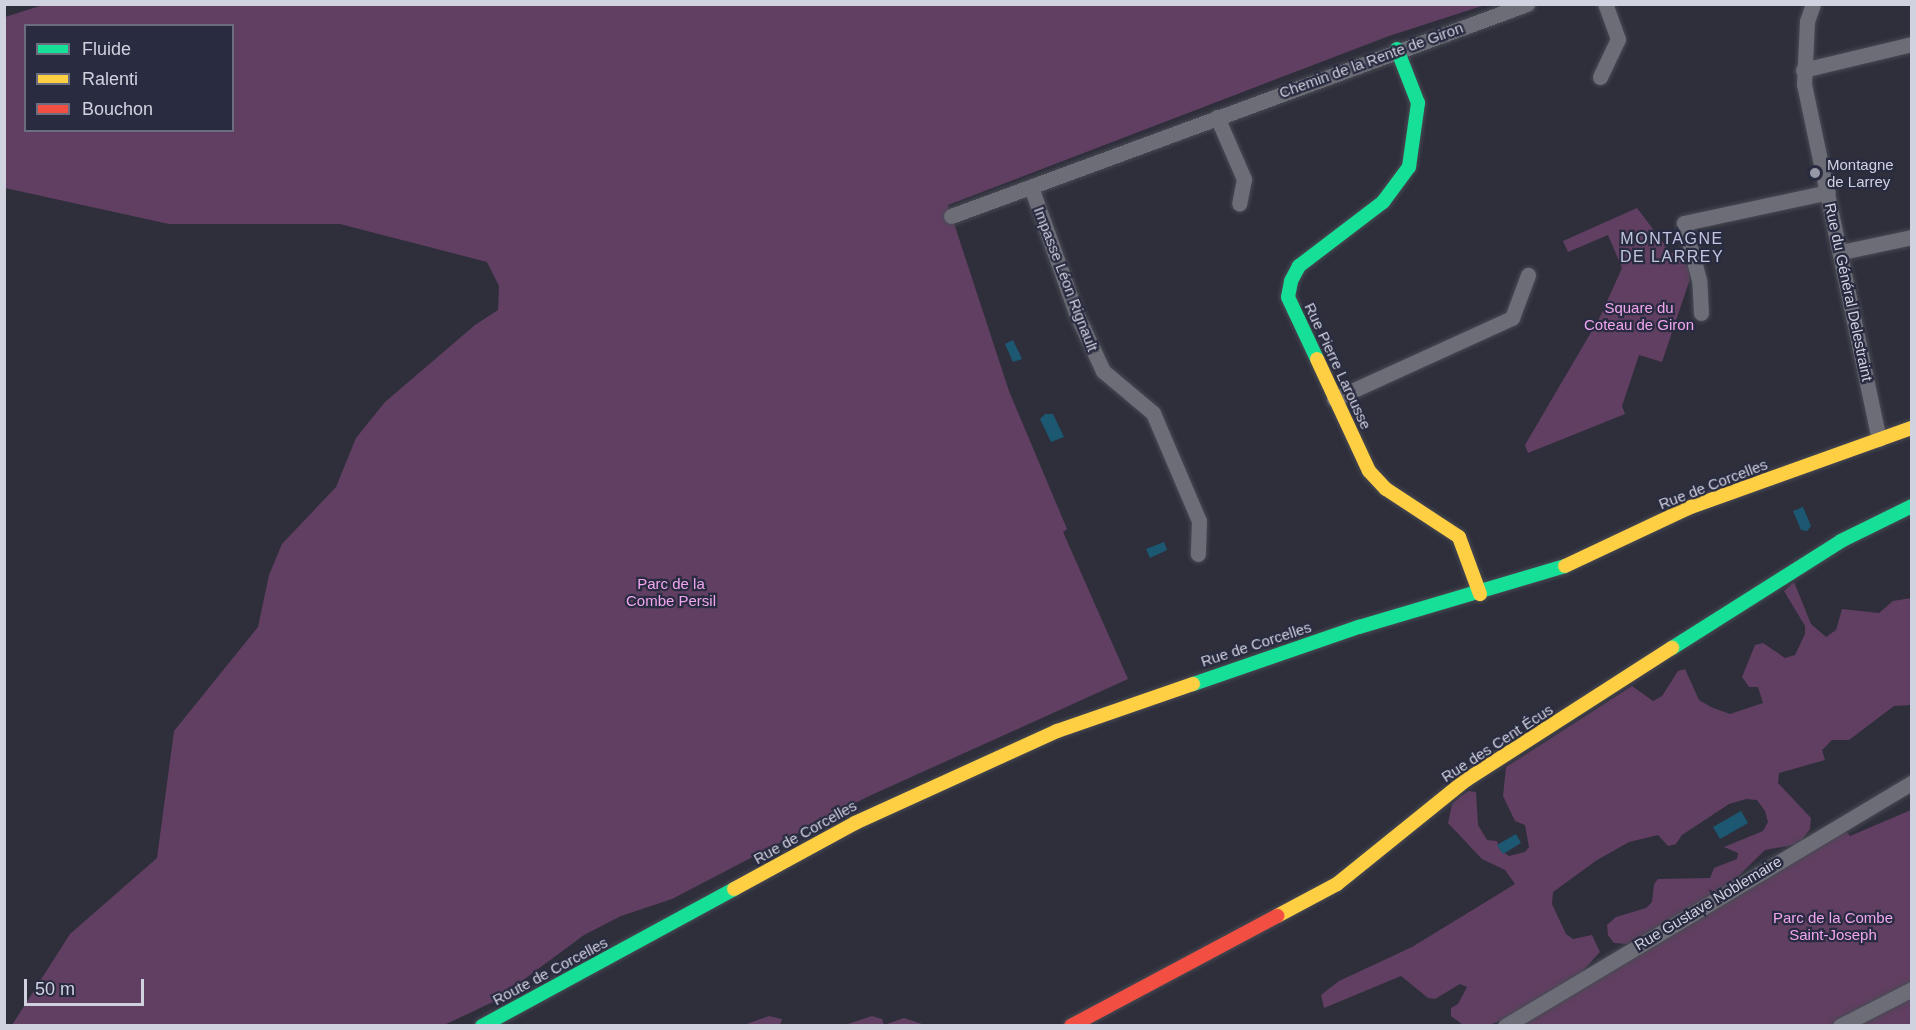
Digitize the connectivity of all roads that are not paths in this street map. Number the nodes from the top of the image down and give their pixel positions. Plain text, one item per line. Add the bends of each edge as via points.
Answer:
1 (1527, 4) edge
2 (1605, 4) edge
3 (1813, 4) edge
4 (1911, 44) edge
5 (1397, 49) junction
6 (1803, 70) junction
7 (1600, 77) dead end
8 (1217, 117) junction
9 (1031, 187) junction
10 (1828, 192) junction
11 (1239, 204) dead end
12 (951, 216) dead end
13 (1911, 237) edge
14 (1841, 252) junction
15 (1528, 275) dead end
16 (1701, 313) dead end
17 (1334, 399) junction
18 (1911, 428) edge
19 (1880, 439) junction
20 (1911, 506) edge
21 (1198, 554) dead end
22 (1480, 594) junction
23 (1911, 782) edge
24 (633, 947) joint
25 (1911, 989) edge
26 (482, 1026) edge
27 (1071, 1026) edge
28 (1505, 1026) edge
29 (1840, 1026) edge

1 - 5 street, Chemin de la Rente de Giron
2 - 7 street via 1618,39
3 - 6 street, Rue du Général Delestraint via 1807,21
4 - 6 street
5 - 8 street, Chemin de la Rente de Giron
5 - 17 street, Rue Pierre Larousse via 1418,103 1408,167 1383,202 1303,262 1288,288 1290,306
6 - 10 street, Rue du Général Delestraint
8 - 9 street, Chemin de la Rente de Giron
8 - 11 street via 1244,179
9 - 12 street, Chemin de la Rente de Giron
9 - 21 street, Impasse Léon Rignault via 1072,302 1103,371 1153,413 1199,521
10 - 14 street, Rue du Général Delestraint
10 - 16 street via 1684,223 1699,280
13 - 14 street
14 - 19 street, Rue du Général Delestraint
15 - 17 street via 1512,318
17 - 22 street, Rue Pierre Larousse via 1378,483 1459,537
18 - 19 street, Rue de Corcelles
19 - 22 street, Rue de Corcelles via 1688,508 1575,563
20 - 27 street, Rue des Cent Écus via 1841,541 1466,780 1337,884
22 - 24 street, Rue de Corcelles via 1349,631 1057,731 855,823
23 - 28 street, Rue Gustave Noblemaire
24 - 26 street, Route de Corcelles
25 - 29 street

